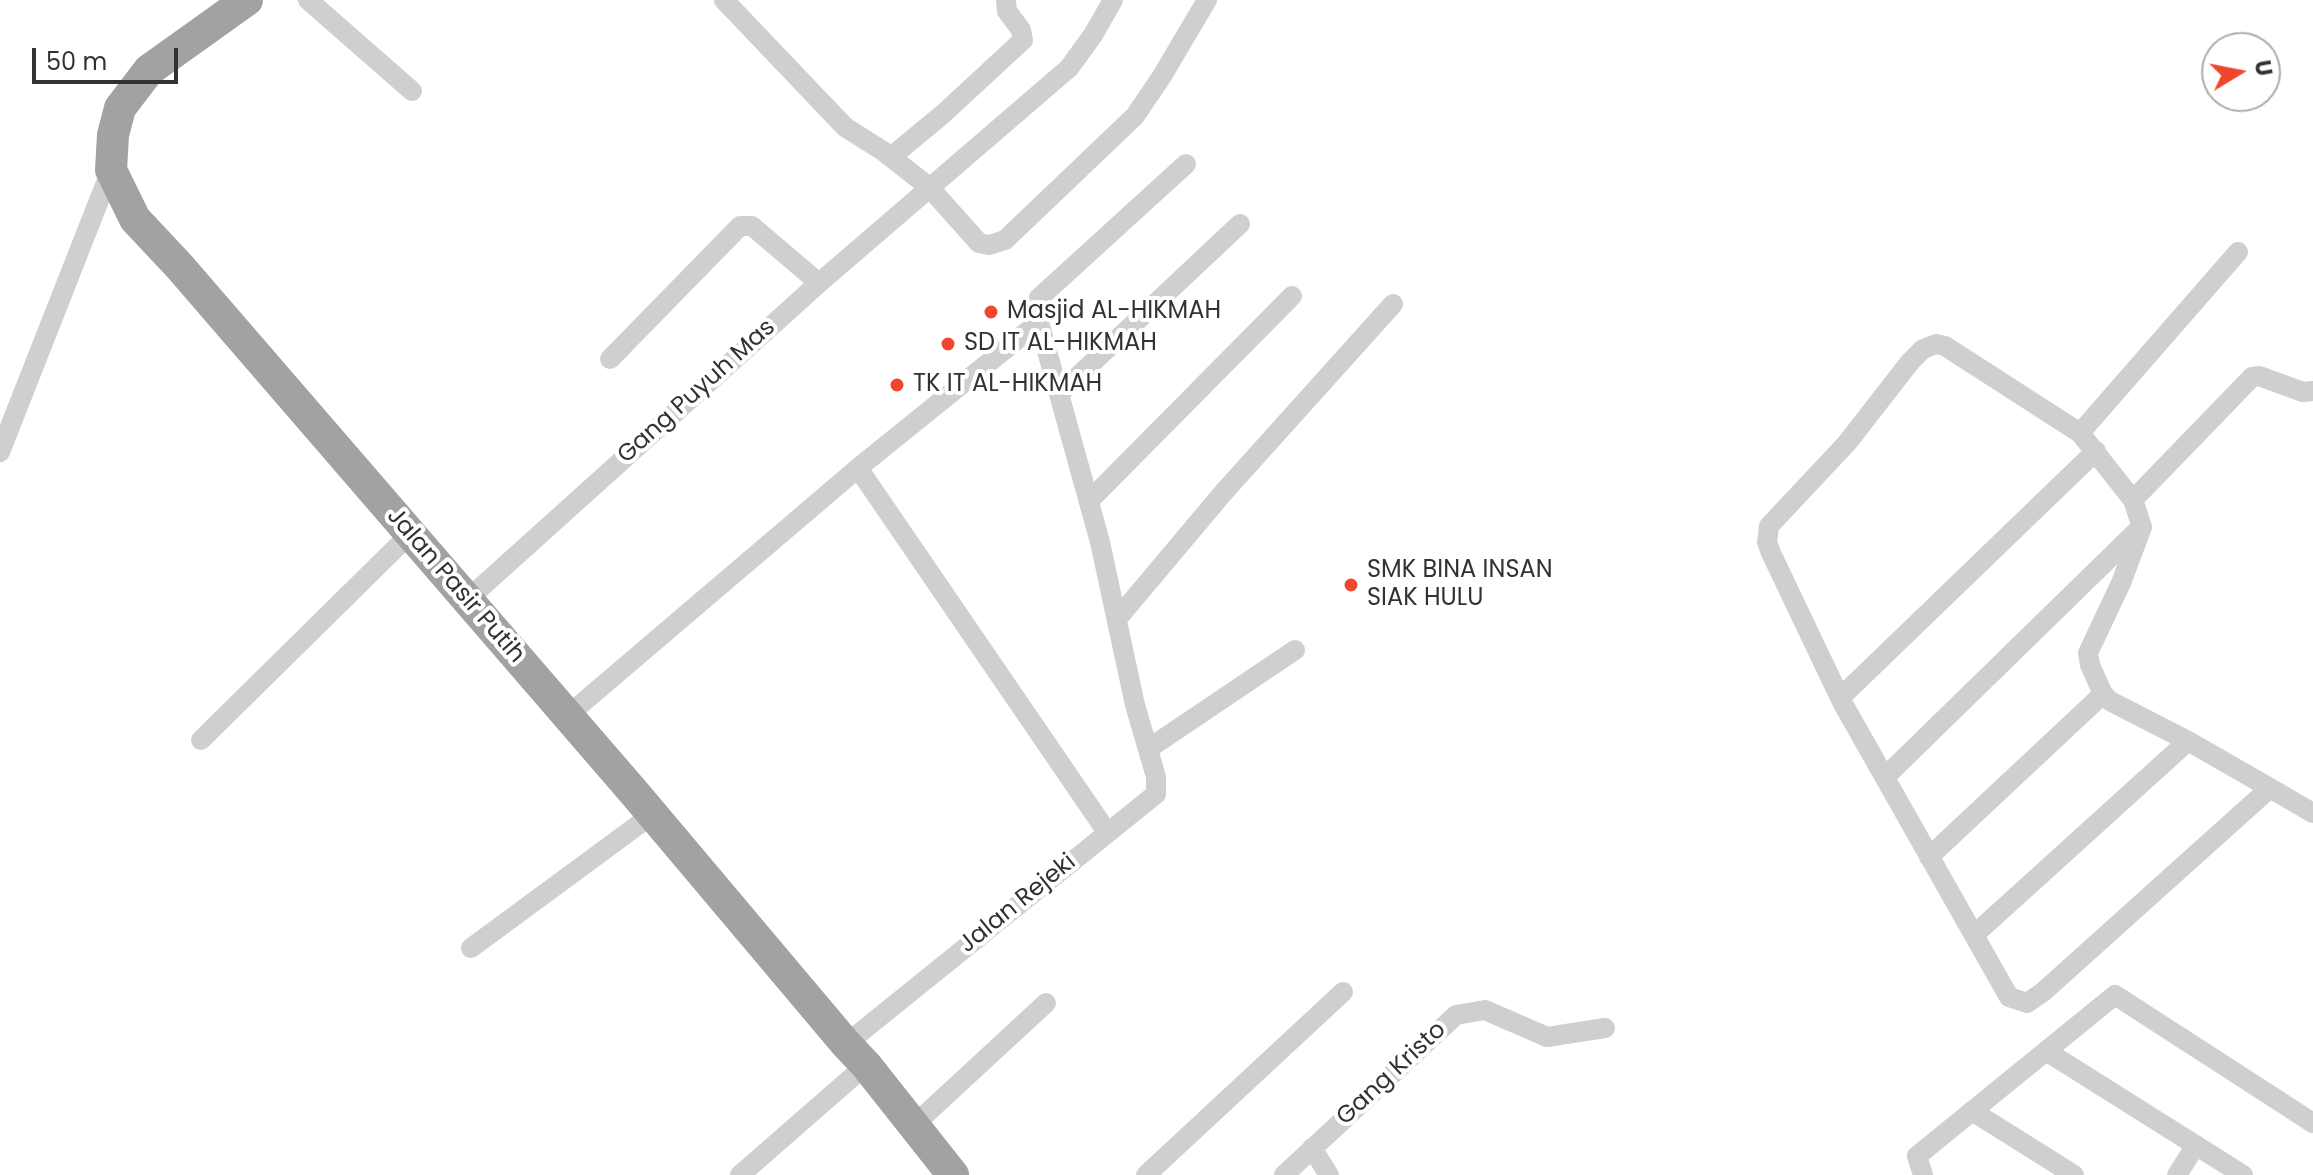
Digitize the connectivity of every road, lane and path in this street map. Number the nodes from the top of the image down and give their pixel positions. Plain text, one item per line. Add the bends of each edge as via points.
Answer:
1 (247, 0) edge
2 (308, 0) edge
3 (724, 0) edge
4 (1006, 0) edge
5 (1113, 0) edge
6 (1207, 0) edge
7 (412, 91) dead end
8 (891, 157) junction
9 (1186, 164) dead end
10 (111, 170) junction
11 (929, 187) junction
12 (1240, 224) dead end
13 (2238, 252) dead end
14 (819, 283) junction
15 (1292, 296) dead end
16 (1393, 304) dead end
17 (1039, 322) junction
18 (610, 359) dead end
19 (2313, 391) edge
20 (1060, 393) junction
21 (2080, 433) junction
22 (2096, 451) junction
23 (0, 452) edge
24 (858, 468) junction
25 (2133, 500) junction
26 (1089, 501) junction
27 (2142, 527) junction
28 (409, 535) junction
29 (468, 599) junction
30 (1117, 619) junction
31 (1295, 650) dead end
32 (2103, 694) junction
33 (1842, 702) junction
34 (567, 716) junction
35 (201, 740) dead end
36 (2188, 741) junction
37 (1148, 749) junction
38 (1885, 777) junction
39 (2270, 788) junction
40 (2313, 813) edge
41 (653, 814) junction
42 (1107, 832) junction
43 (1929, 857) junction
44 (1974, 935) junction
45 (471, 948) dead end
46 (1343, 992) dead end
47 (1046, 1003) dead end
48 (1605, 1028) dead end
49 (2046, 1051) junction
50 (856, 1054) junction
51 (1972, 1111) junction
52 (2313, 1123) edge
53 (914, 1125) junction
54 (2196, 1145) junction
55 (1312, 1148) junction
56 (740, 1175) edge
57 (952, 1175) edge
58 (1146, 1175) edge
59 (1284, 1175) edge
60 (1329, 1175) edge
61 (1923, 1175) edge
62 (2074, 1175) edge
63 (2177, 1175) edge
64 (2243, 1175) edge

1 - 10 highway via 149,70 120,108
2 - 7 street
3 - 8 street via 845,127
4 - 8 street via 1023,40
5 - 11 street, Gang Puyuh Mas via 1069,68
6 - 11 street via 1135,116 1005,240 979,243
8 - 11 street
9 - 17 street via 1044,292
10 - 23 street
10 - 28 highway, Jalan Pasir Putih via 135,219
11 - 14 street, Gang Puyuh Mas
12 - 20 street
13 - 21 street
14 - 18 street via 752,226 740,226
14 - 29 street, Gang Puyuh Mas
15 - 26 street
16 - 30 street
17 - 20 street, Jalan Rejeki
17 - 24 street
19 - 25 street via 2252,377
20 - 26 street, Jalan Rejeki
21 - 22 street
21 - 33 street via 1945,346 1923,349 1910,362 1847,443 1769,526 1771,553
22 - 25 street
22 - 33 street via 1843,695
24 - 34 street
24 - 42 street
25 - 27 street
26 - 30 street, Jalan Rejeki
27 - 32 street via 2088,653
27 - 38 street
28 - 29 highway, Jalan Pasir Putih
28 - 35 street
29 - 34 highway, Jalan Pasir Putih
30 - 37 street, Jalan Rejeki
31 - 37 street
32 - 36 street
32 - 43 street
33 - 38 street
34 - 41 highway, Jalan Pasir Putih
36 - 39 street
36 - 44 street
37 - 42 street, Jalan Rejeki via 1156,794
38 - 43 street
39 - 40 street
39 - 44 street via 2027,1003 2009,997
41 - 45 street
41 - 50 highway, Jalan Pasir Putih
42 - 50 street, Jalan Rejeki
43 - 44 street
46 - 58 street
47 - 53 street
48 - 55 street, Gang Kristo via 1551,1037 1485,1010 1456,1015
49 - 51 street
49 - 52 street via 2115,995
49 - 54 street
50 - 53 highway, Jalan Pasir Putih
50 - 56 street, Jalan Rejeki
51 - 61 street via 1917,1156
51 - 62 street
53 - 57 highway, Jalan Pasir Putih
54 - 63 street
54 - 64 street
55 - 59 street, Gang Kristo
55 - 60 street

